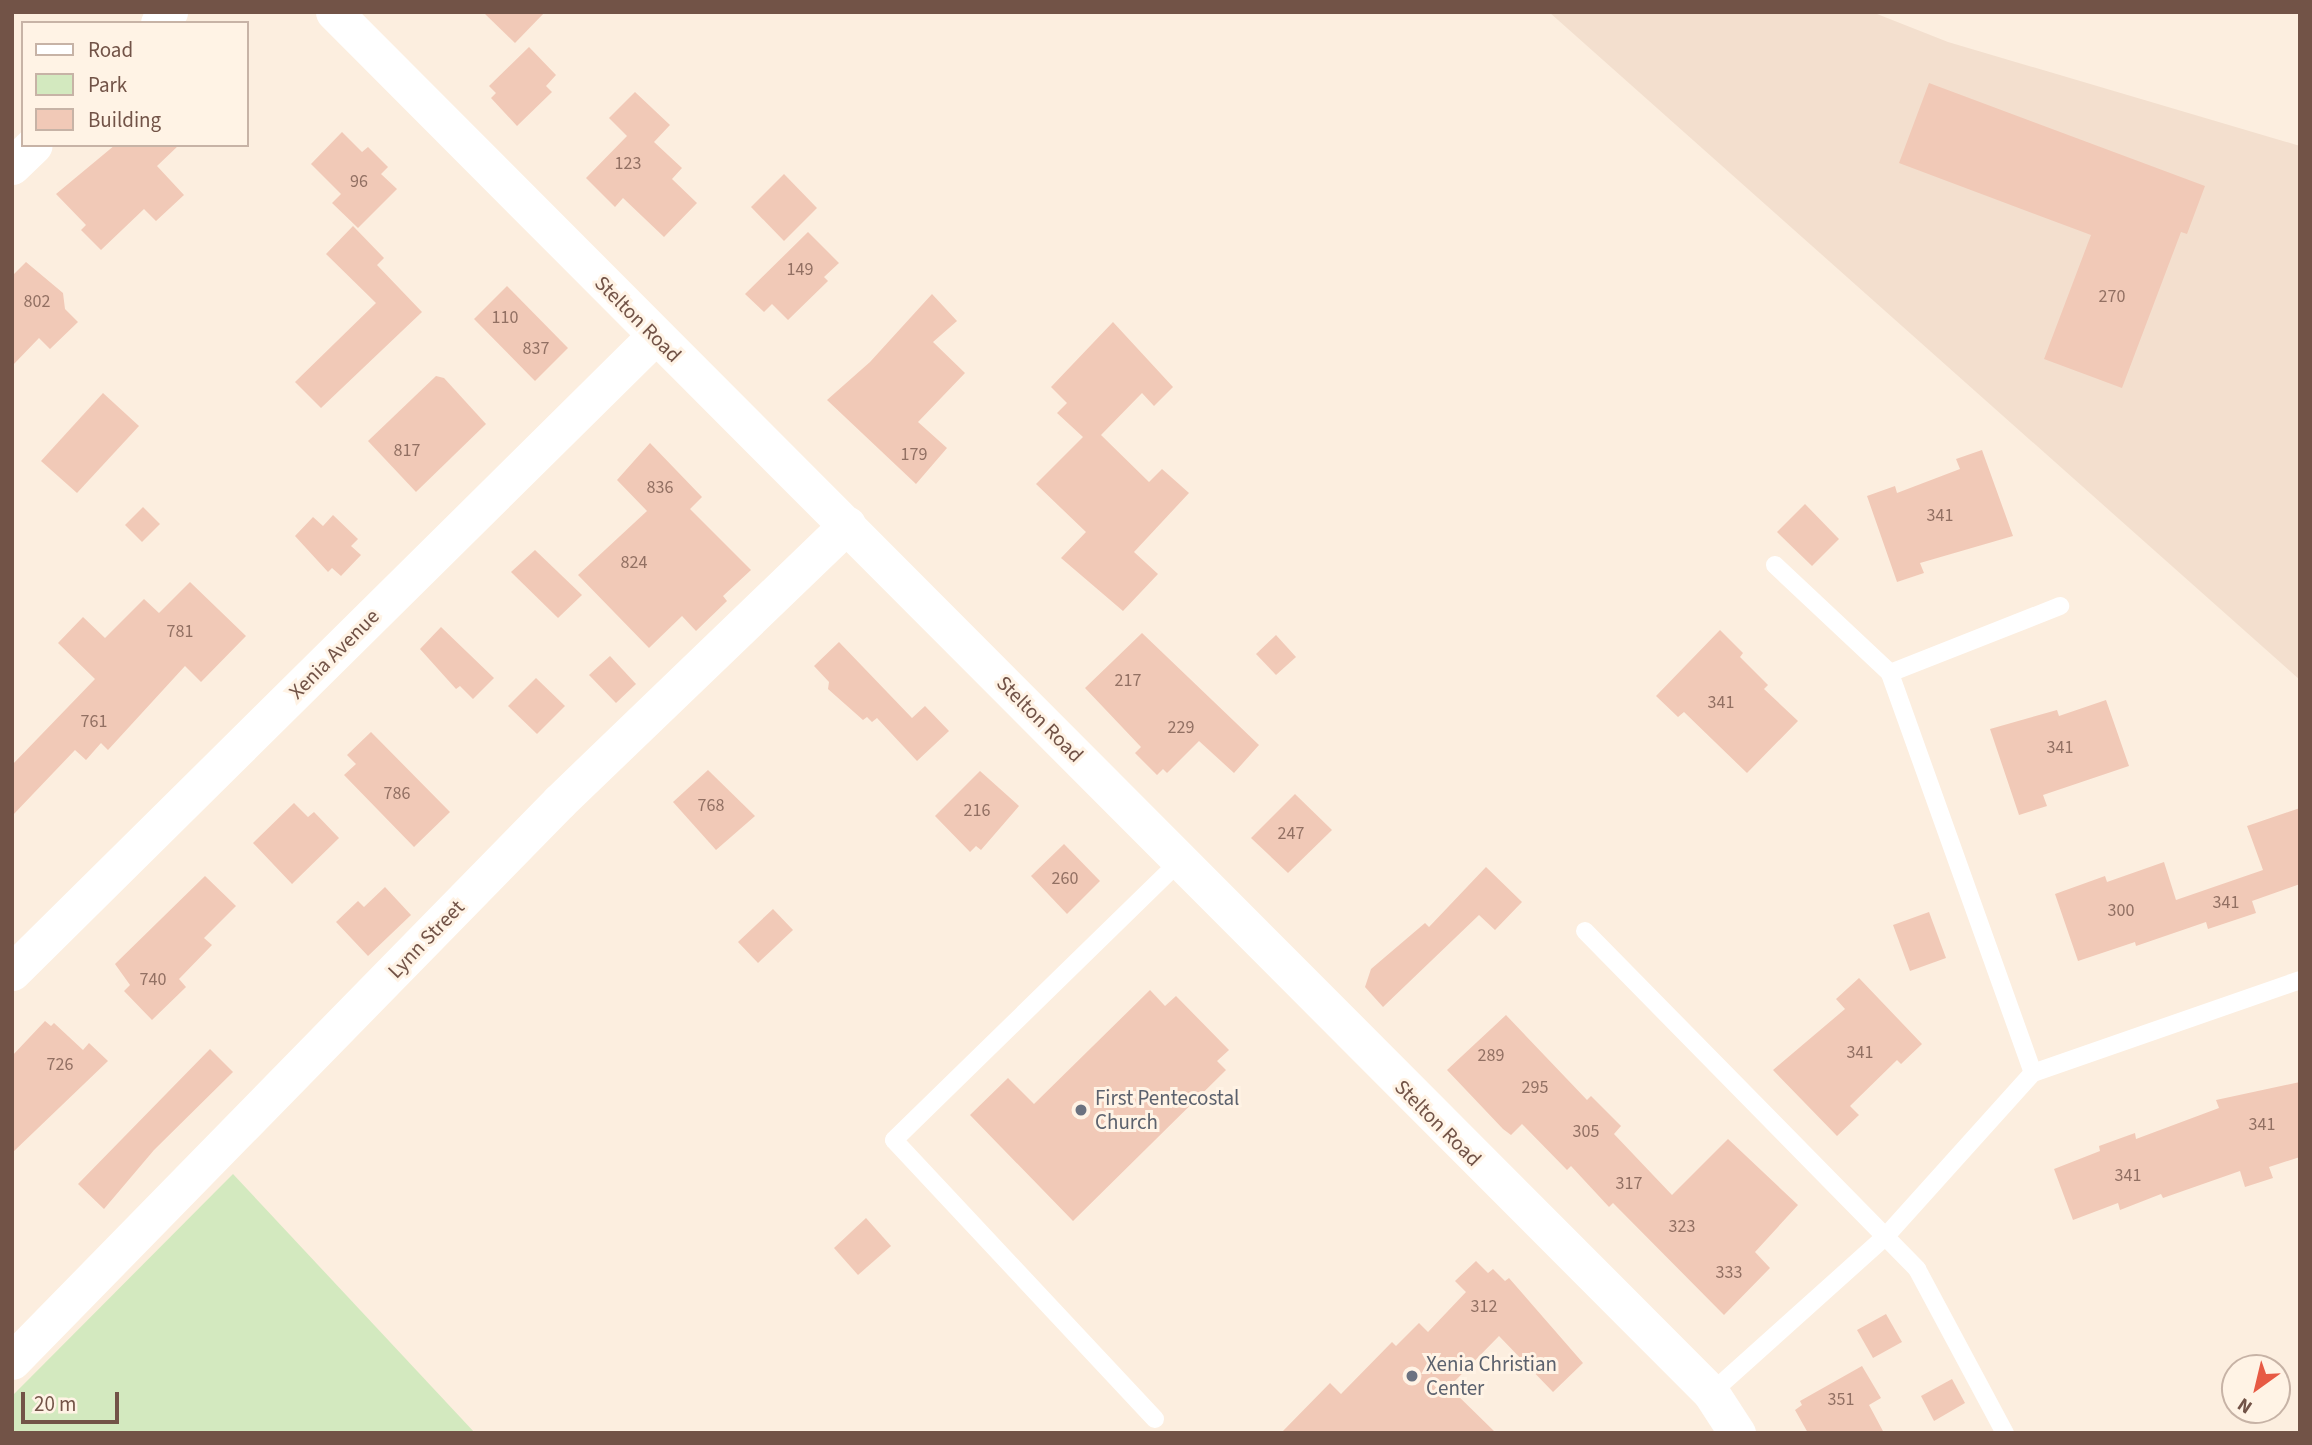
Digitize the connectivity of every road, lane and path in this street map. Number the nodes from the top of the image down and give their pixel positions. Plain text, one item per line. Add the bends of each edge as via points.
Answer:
1 (334, 12) edge
2 (32, 147) edge
3 (12, 166) edge
4 (655, 336) junction
5 (847, 525) junction
6 (1775, 565) dead end
7 (2060, 606) dead end
8 (1890, 673) junction
9 (1180, 861) junction
10 (1586, 931) dead end
11 (12, 972) edge
12 (2300, 980) edge
13 (2033, 1073) junction
14 (1885, 1236) junction
15 (12, 1362) edge
16 (1711, 1393) junction
17 (1155, 1419) dead end
18 (1737, 1433) edge
19 (2005, 1433) edge

1 - 4 street, Stelton Road
2 - 3 street
4 - 5 street, Stelton Road
4 - 11 street, Xenia Avenue
5 - 9 street, Stelton Road
5 - 15 street, Lynn Street via 559,802
6 - 8 lane
7 - 8 lane
8 - 13 lane
9 - 16 street, Stelton Road
9 - 17 lane via 894,1140
10 - 14 lane
12 - 13 lane
13 - 14 lane
14 - 16 lane
14 - 19 lane via 1917,1269
16 - 18 street, Stelton Road

